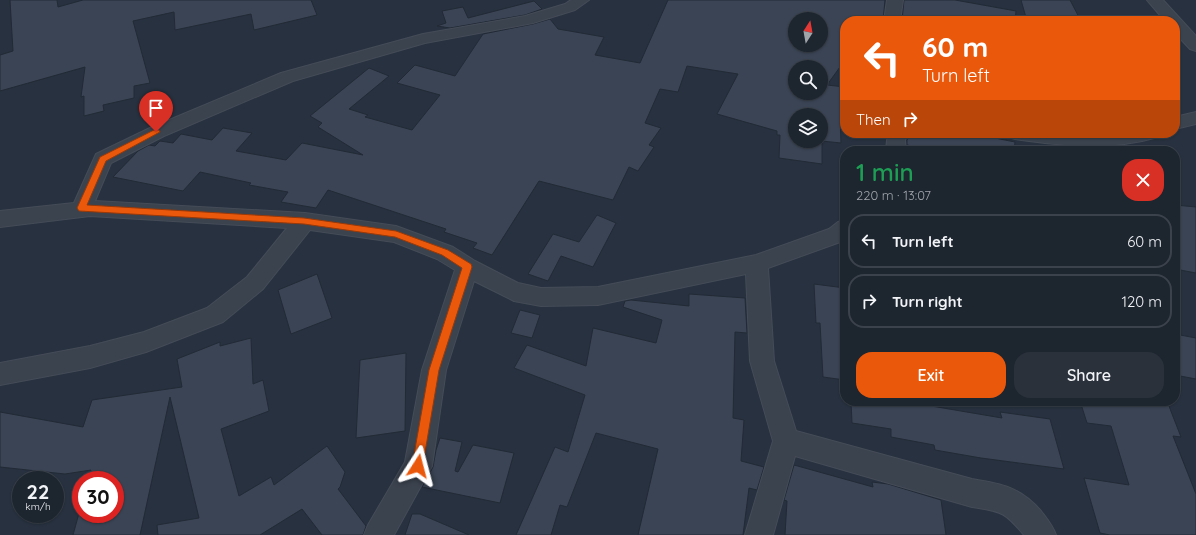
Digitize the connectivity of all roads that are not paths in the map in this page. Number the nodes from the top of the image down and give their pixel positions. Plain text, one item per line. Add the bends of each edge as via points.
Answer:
1 (581, 0) edge
2 (895, 0) edge
3 (1155, 0) edge
4 (893, 16) edge
5 (1169, 16) edge
6 (1180, 29) edge
7 (1196, 46) edge
8 (1196, 118) edge
9 (1180, 122) edge
10 (1056, 138) edge
11 (1130, 138) edge
12 (82, 208) junction
13 (56, 213) junction
14 (0, 219) edge
15 (304, 221) junction
16 (0, 230) edge
17 (840, 232) edge
18 (757, 263) junction
19 (468, 267) junction
20 (0, 374) edge
21 (786, 441) junction
22 (378, 535) edge
23 (759, 535) edge
24 (1042, 535) edge

1 - 12 street via 570,7 527,20 424,39 287,77 156,132 103,159
2 - 4 street
3 - 5 street
6 - 7 street
8 - 9 street
10 - 11 street via 1088,142
12 - 13 street
12 - 15 street
13 - 14 street
13 - 16 street
15 - 19 street via 396,234 445,253
15 - 20 street via 255,283 215,315 132,346 90,357
17 - 18 street
18 - 19 street via 598,296 541,297 514,292
18 - 21 street via 762,361
19 - 22 street via 434,370 418,466
21 - 23 street
21 - 24 street via 972,493 1001,498 1020,508

